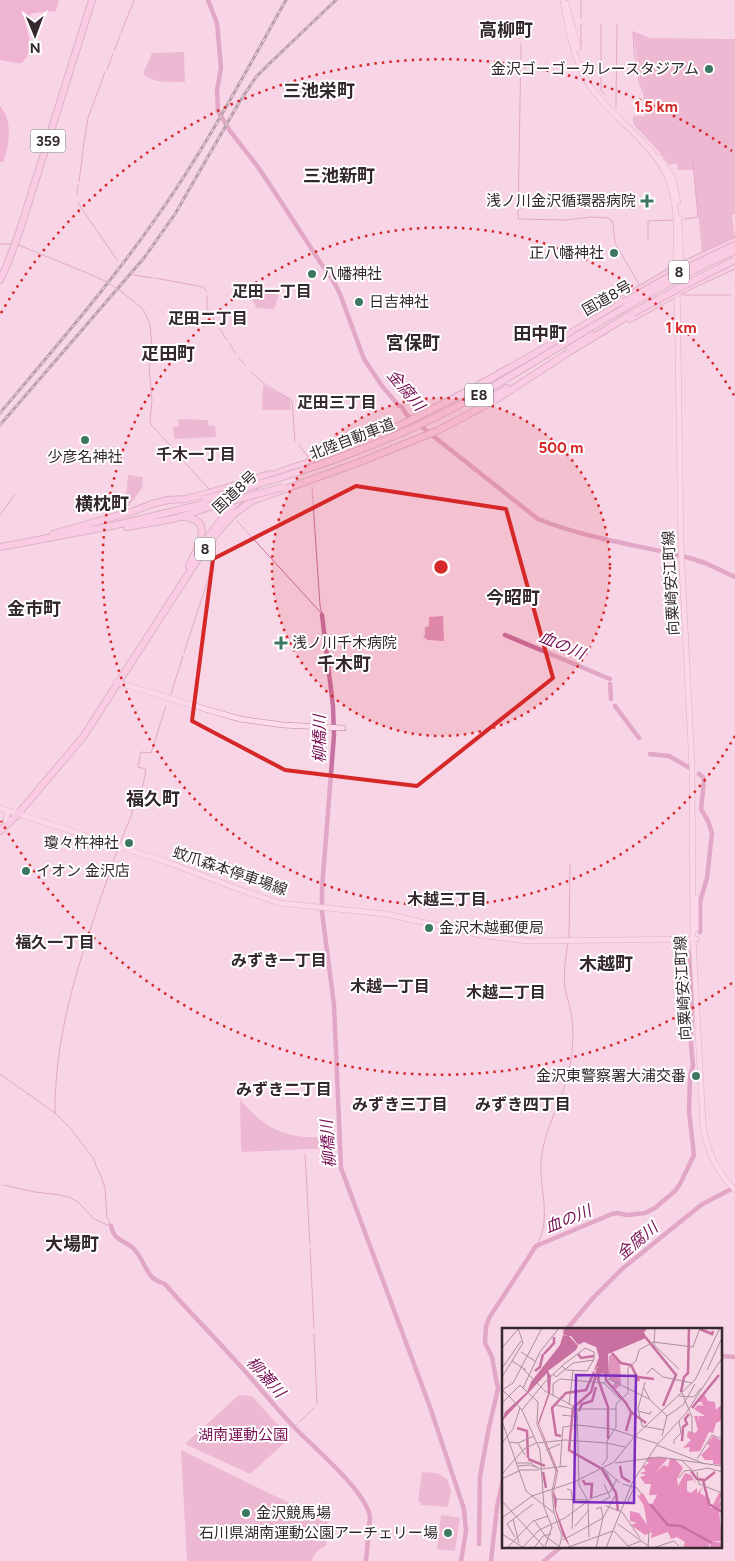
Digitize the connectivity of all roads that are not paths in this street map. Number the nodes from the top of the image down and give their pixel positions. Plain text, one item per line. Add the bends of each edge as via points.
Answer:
1 (92, 0) edge
2 (564, 0) edge
3 (735, 243) edge
4 (735, 250) edge
5 (735, 255) edge
6 (735, 260) edge
7 (735, 265) edge
8 (679, 268) junction
9 (0, 280) edge
10 (678, 292) junction
11 (598, 323) junction
12 (590, 333) junction
13 (556, 342) junction
14 (526, 380) junction
15 (423, 413) junction
16 (448, 425) junction
17 (301, 465) junction
18 (339, 470) junction
19 (206, 501) junction
20 (173, 518) junction
21 (0, 543) edge
22 (26, 543) junction
23 (0, 547) edge
24 (188, 566) junction
25 (117, 682) junction
26 (341, 728) dead end
27 (2, 808) edge
28 (16, 813) junction
29 (6, 821) junction
30 (0, 826) edge
31 (0, 831) edge
32 (694, 939) junction
33 (721, 1171) junction
34 (735, 1186) edge
35 (735, 1190) edge

1 - 9 highway, 359 via 18,237
2 - 8 main road, 向粟崎安江町線 via 576,56 586,80 650,150 669,179 676,207
3 - 8 highway
3 - 13 highway, 国道8号 / 8, bridge via 670,276
4 - 11 highway, 北陸自動車道 / E8, bridge
5 - 12 highway, 北陸自動車道 / E8, bridge via 667,288
6 - 14 highway, 国道8号 / 8, bridge via 633,313
7 - 10 highway
8 - 10 main road, 向粟崎安江町線
8 - 13 highway
10 - 14 highway
10 - 32 main road, 向粟崎安江町線 via 682,547 692,754
11 - 15 highway, bridge via 497,380
11 - 19 highway, 北陸自動車道 / E8, bridge via 491,388 403,433 324,464
12 - 16 highway
12 - 19 highway, 北陸自動車道 / E8, bridge via 493,392 397,439 325,468
13 - 15 highway, 国道8号 / 8
14 - 16 highway, 国道8号 / 8
15 - 17 highway, 国道8号 / 8 via 367,441
16 - 18 highway, 国道8号 / 8
17 - 19 highway via 248,481
17 - 24 highway, 国道8号 / 8 via 268,478 248,492 208,536
18 - 19 highway, bridge via 283,486
18 - 25 highway, 国道8号 / 8 via 260,498 234,514 198,560
19 - 20 highway
19 - 21 highway, 北陸自動車道 / E8
19 - 22 highway, 北陸自動車道 / E8 via 112,526
20 - 22 highway
20 - 24 highway via 192,519 200,524 201,541
22 - 23 highway, 北陸自動車道 / E8
24 - 25 highway, 国道8号 / 8
25 - 26 main road via 240,719
25 - 28 highway, 国道8号 / 8 via 83,737
27 - 28 main road, 蚊爪森本停車場線
27 - 29 main road via 7,814
28 - 29 highway, 国道8号 / 8
28 - 31 highway, 国道8号 / 8
28 - 32 main road, 蚊爪森本停車場線 via 291,905 386,914 510,940
29 - 30 highway, 国道8号 / 8
32 - 33 main road, 向粟崎安江町線 via 703,1124 712,1159
33 - 34 main road, 向粟崎安江町線
33 - 35 main road, 向粟崎安江町線

